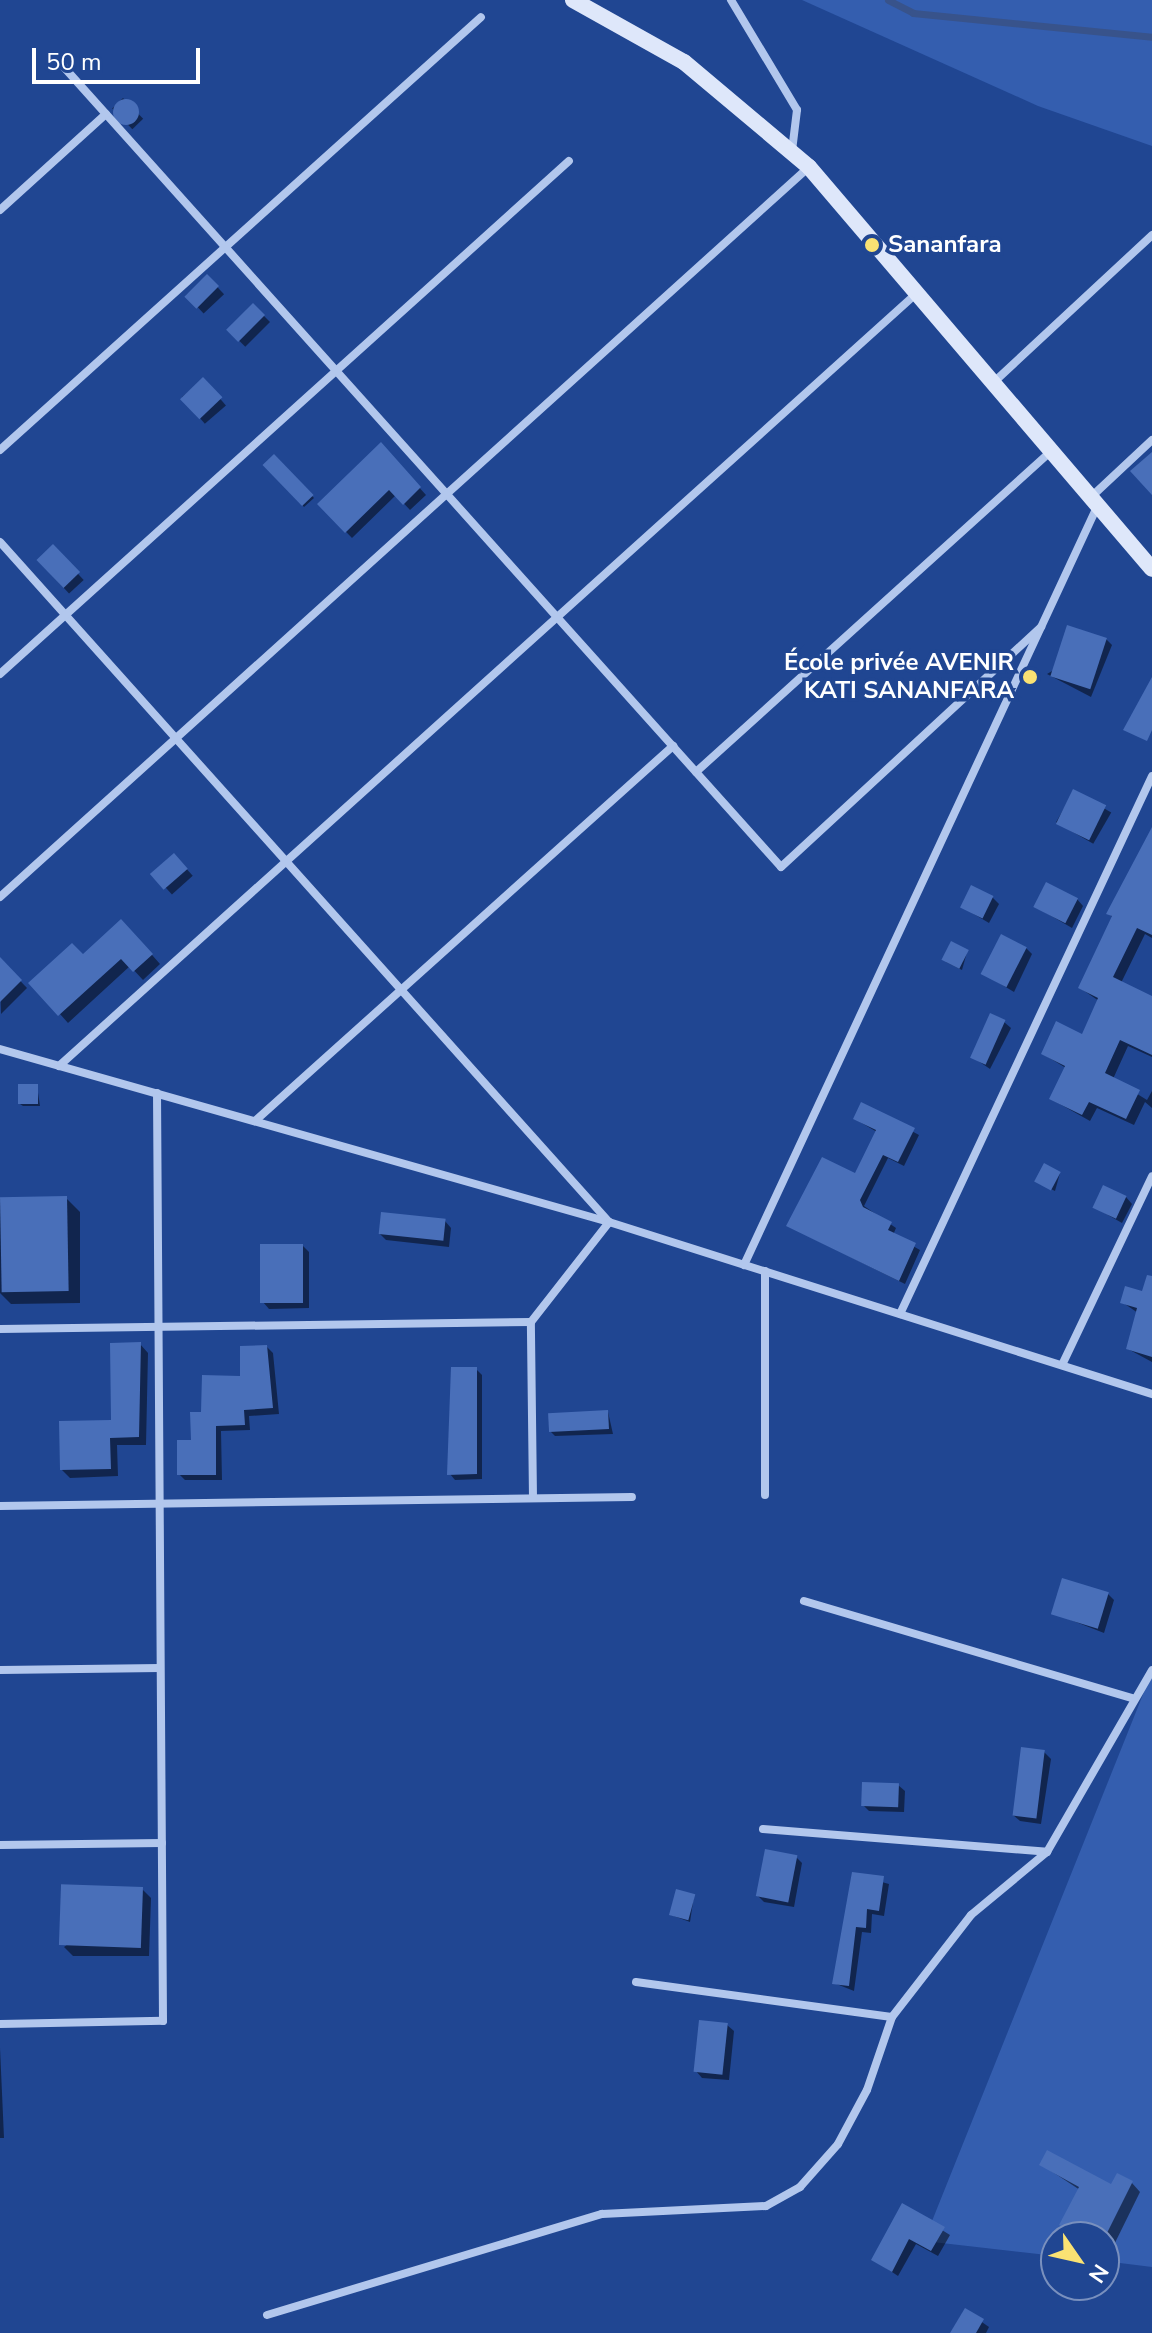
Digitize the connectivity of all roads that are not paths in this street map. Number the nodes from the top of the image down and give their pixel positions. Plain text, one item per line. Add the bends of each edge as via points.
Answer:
1 (573, 0) edge
2 (731, 0) edge
3 (481, 17) dead end
4 (62, 65) dead end
5 (106, 114) junction
6 (792, 152) junction
7 (569, 161) dead end
8 (809, 167) junction
9 (0, 210) edge
10 (1152, 235) edge
11 (225, 247) junction
12 (919, 292) junction
13 (336, 371) junction
14 (994, 382) junction
15 (1152, 440) edge
16 (0, 450) edge
17 (1051, 451) junction
18 (447, 494) junction
19 (1093, 503) junction
20 (0, 542) edge
21 (1152, 569) edge
22 (66, 615) junction
23 (557, 618) junction
24 (1041, 627) junction
25 (0, 674) edge
26 (176, 738) junction
27 (673, 746) junction
28 (696, 772) junction
29 (1152, 776) edge
30 (286, 862) junction
31 (0, 897) edge
32 (402, 991) junction
33 (0, 1049) edge
34 (59, 1066) junction
35 (157, 1093) junction
36 (255, 1121) junction
37 (1152, 1176) edge
38 (609, 1222) junction
39 (744, 1265) junction
40 (765, 1271) junction
41 (900, 1314) junction
42 (531, 1322) junction
43 (157, 1327) junction
44 (0, 1329) edge
45 (1062, 1365) junction
46 (1152, 1394) edge
47 (765, 1495) dead end
48 (632, 1497) dead end
49 (533, 1498) junction
50 (159, 1504) junction
51 (0, 1506) edge
52 (804, 1601) dead end
53 (160, 1668) junction
54 (0, 1670) edge
55 (1152, 1670) edge
56 (1134, 1699) junction
57 (763, 1829) dead end
58 (162, 1843) junction
59 (0, 1845) edge
60 (1047, 1852) junction
61 (636, 1982) dead end
62 (892, 2017) junction
63 (0, 2024) edge
64 (267, 2315) dead end

1 - 6 main road via 684,62
2 - 6 street via 797,110
3 - 11 street
4 - 5 street
5 - 9 street
5 - 11 street
6 - 8 main road
7 - 13 street
8 - 12 main road
8 - 18 street
10 - 14 street
11 - 13 street
11 - 16 street
12 - 14 main road
12 - 23 street
13 - 18 street
13 - 22 street
14 - 17 main road
15 - 19 street
17 - 19 main road
17 - 28 street
18 - 23 street
18 - 26 street
19 - 21 main road
19 - 24 street
20 - 22 street
22 - 25 street
22 - 26 street
23 - 27 street
23 - 30 street
24 - 28 street via 781,867
24 - 39 street
26 - 30 street
26 - 31 street
27 - 28 street
27 - 32 street
29 - 41 street
30 - 32 street
30 - 34 street
32 - 36 street
32 - 38 street
33 - 34 street
34 - 35 street
35 - 36 street
35 - 43 street
36 - 38 street
37 - 45 street
38 - 39 street
38 - 42 street
39 - 40 street
40 - 41 street
40 - 47 street
41 - 45 street
42 - 43 street
42 - 49 street
43 - 44 street
43 - 50 street
45 - 46 street
48 - 49 street
49 - 50 street
50 - 51 street
50 - 53 street
52 - 56 street
53 - 54 street
53 - 58 street
55 - 56 street
56 - 60 street
57 - 60 street
58 - 59 street
58 - 63 street via 163,2021
60 - 62 street via 971,1915
61 - 62 street
62 - 64 street via 867,2090 838,2144 800,2187 766,2206 602,2214

